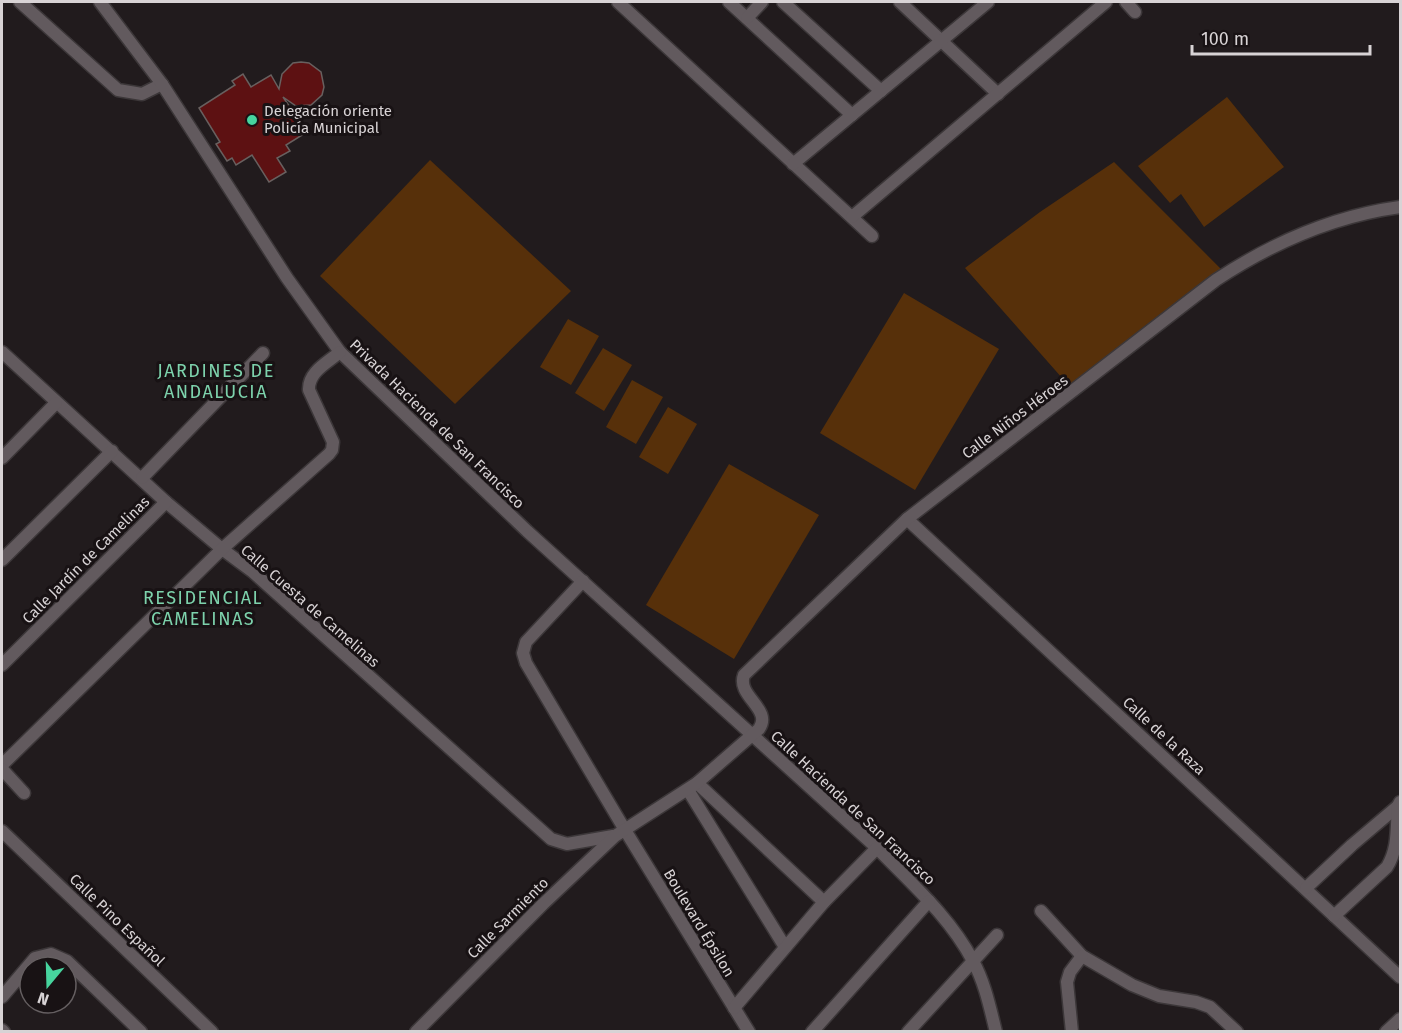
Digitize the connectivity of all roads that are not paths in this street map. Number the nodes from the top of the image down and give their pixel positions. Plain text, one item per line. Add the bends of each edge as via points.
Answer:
1 (20, 2) edge
2 (100, 2) edge
3 (618, 2) edge
4 (730, 2) edge
5 (762, 2) edge
6 (783, 2) edge
7 (900, 2) edge
8 (1106, 2) edge
9 (1126, 2) edge
10 (982, 3) edge
11 (1135, 12) dead end
12 (747, 18) junction
13 (942, 42) junction
14 (162, 84) junction
15 (881, 91) junction
16 (998, 94) junction
17 (852, 115) junction
18 (793, 164) junction
19 (1401, 207) edge
20 (852, 217) junction
21 (872, 236) dead end
22 (340, 352) junction
23 (263, 353) dead end
24 (2, 354) edge
25 (56, 403) junction
26 (112, 451) junction
27 (2, 458) edge
28 (142, 478) junction
29 (166, 502) junction
30 (907, 519) junction
31 (222, 549) junction
32 (2, 560) edge
33 (583, 581) junction
34 (2, 665) edge
35 (753, 734) junction
36 (2, 767) edge
37 (693, 787) junction
38 (24, 793) dead end
39 (1399, 804) edge
40 (2, 831) edge
41 (620, 833) junction
42 (877, 848) junction
43 (1306, 888) junction
44 (929, 901) junction
45 (824, 902) junction
46 (1041, 911) dead end
47 (1334, 916) junction
48 (997, 935) dead end
49 (785, 946) junction
50 (1082, 956) junction
51 (973, 961) junction
52 (1401, 977) edge
53 (2, 997) edge
54 (734, 1008) junction
55 (1401, 1019) edge
56 (1236, 1031) edge
57 (141, 1032) edge
58 (212, 1032) edge
59 (416, 1032) edge
60 (749, 1032) edge
61 (812, 1032) edge
62 (908, 1032) edge
63 (996, 1032) edge
64 (1072, 1032) edge
65 (1386, 1032) edge

1 - 14 street via 118,90 142,94
2 - 14 street, Privada Hacienda de San Francisco
3 - 18 street
4 - 12 street
5 - 12 street
6 - 15 street
7 - 13 street
8 - 16 street
9 - 11 street
10 - 13 street
12 - 17 street
13 - 15 street
13 - 16 street
14 - 22 street, Privada Hacienda de San Francisco via 287,278
15 - 17 street
16 - 20 street
17 - 18 street
18 - 20 street
19 - 30 street, Calle Niños Héroes via 1366,212 1325,225 1245,261
20 - 21 street
22 - 31 street via 308,383 333,442 332,450
22 - 33 street, Privada Hacienda de San Francisco
23 - 28 street
24 - 25 street, Calle Cuesta de Camelinas
25 - 26 street, Calle Cuesta de Camelinas
25 - 27 street
26 - 28 street, Calle Cuesta de Camelinas
26 - 32 street
28 - 29 street, Calle Cuesta de Camelinas
29 - 31 street, Calle Cuesta de Camelinas
29 - 34 street, Calle Jardín de Camelinas
30 - 35 street, Calle Niños Héroes via 744,675 744,690 762,718
30 - 43 street, Calle de la Raza
31 - 36 street
31 - 41 street, Calle Cuesta de Camelinas via 551,839 567,844
33 - 35 street, Privada Hacienda de San Francisco
33 - 41 street, Boulevard Épsilon via 526,642 523,653
35 - 37 street
35 - 42 street, Calle Hacienda de San Francisco
36 - 38 street
37 - 41 street
37 - 45 street
37 - 49 street
39 - 43 street
39 - 47 street via 1397,840 1387,867
40 - 58 street, Calle Pino Español
41 - 54 street, Boulevard Épsilon
41 - 59 street, Calle Sarmiento
42 - 44 street, Calle Hacienda de San Francisco
42 - 45 street
43 - 47 street, Calle de la Raza
44 - 51 street, Calle Hacienda de San Francisco
44 - 61 street
45 - 49 street
46 - 50 street
47 - 52 street, Calle de la Raza
48 - 51 street
49 - 54 street
50 - 56 street via 1159,996 1210,1007
50 - 64 street via 1067,982
51 - 62 street
51 - 63 street, Calle Hacienda de San Francisco
53 - 57 street via 35,958 51,954 67,961
54 - 60 street, Boulevard Épsilon
55 - 65 street

